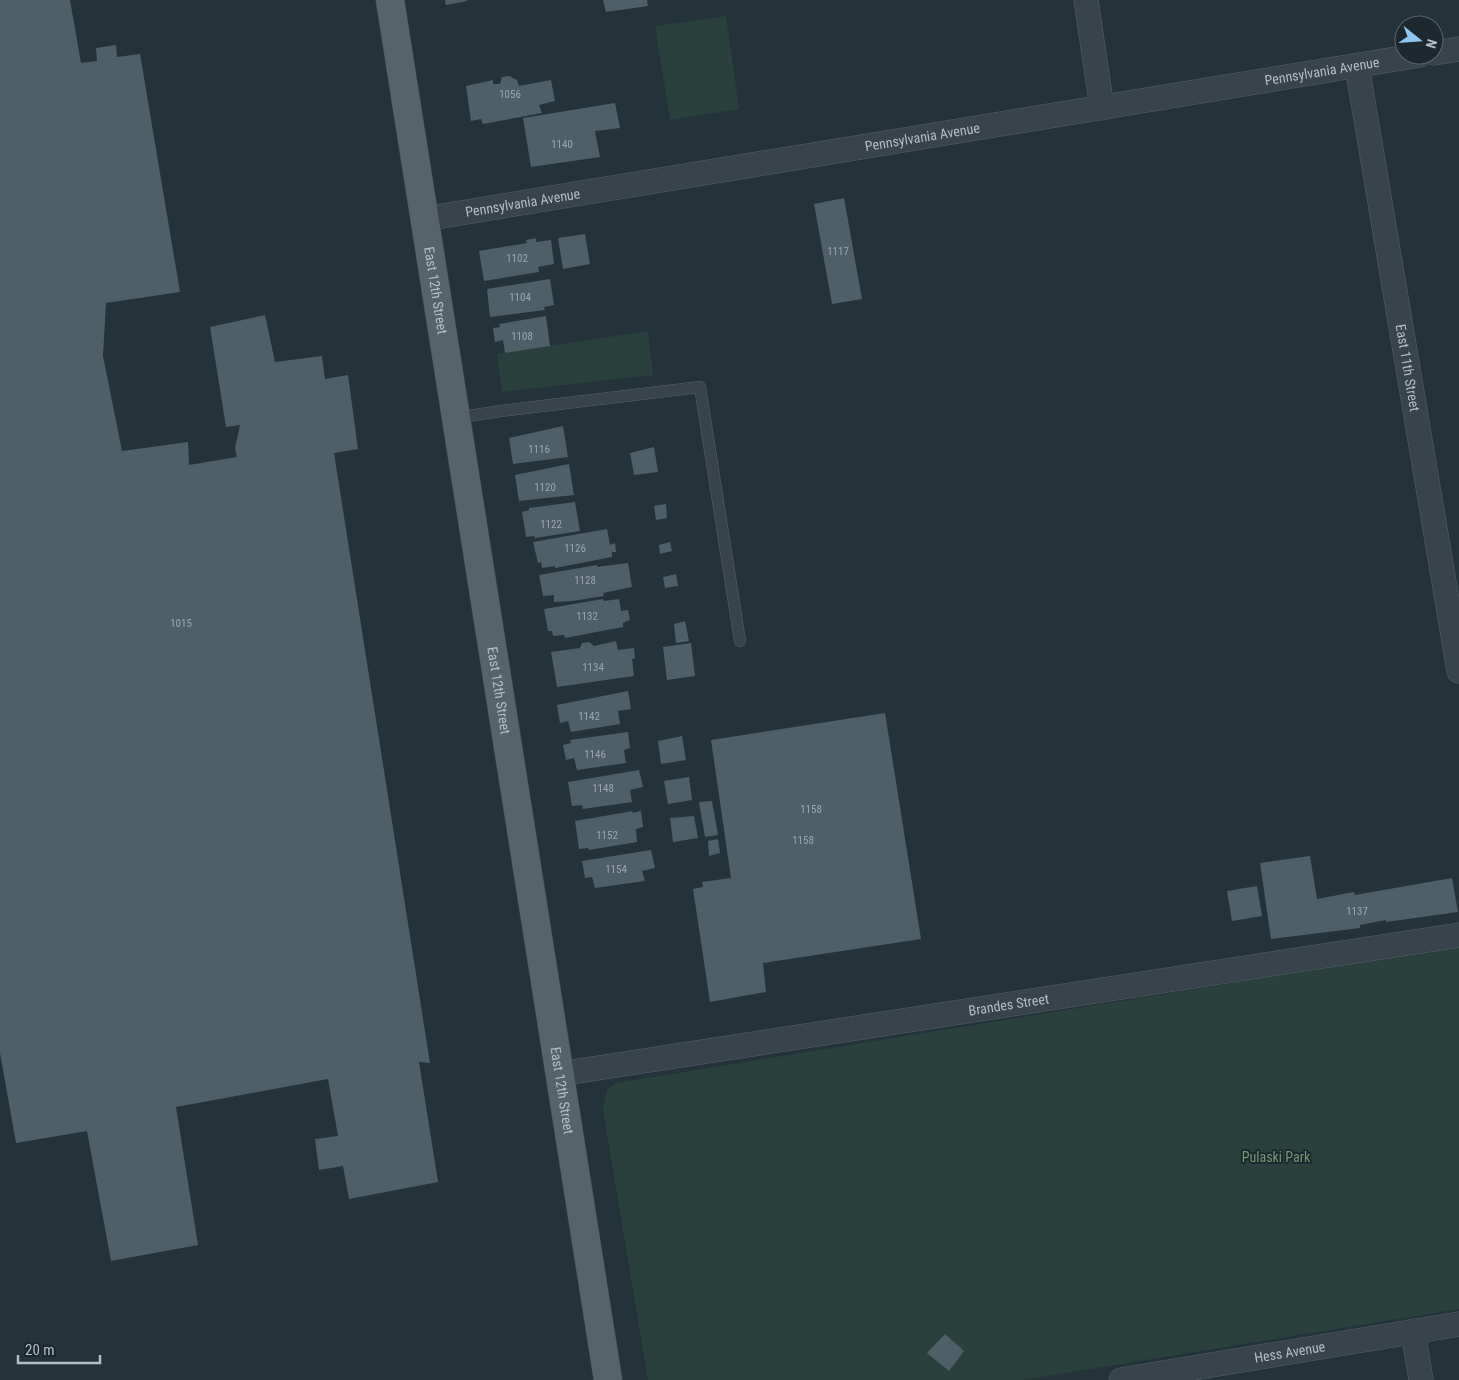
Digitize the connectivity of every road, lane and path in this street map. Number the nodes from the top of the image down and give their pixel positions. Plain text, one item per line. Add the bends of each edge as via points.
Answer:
1 (390, 0) edge
2 (1086, 0) edge
3 (1459, 49) edge
4 (1444, 51) edge
5 (1394, 60) edge
6 (1357, 66) junction
7 (1102, 108) junction
8 (424, 219) junction
9 (455, 418) junction
10 (740, 642) dead end
11 (1459, 671) edge
12 (1459, 936) edge
13 (559, 1074) junction
14 (1459, 1324) edge
15 (1413, 1331) junction
16 (608, 1380) edge
17 (1121, 1380) edge
18 (1421, 1380) edge

1 - 8 main road, East 12th Street
2 - 7 street
3 - 4 street
5 - 6 street, Pennsylvania Avenue
6 - 7 street, Pennsylvania Avenue
6 - 11 street, East 11th Street
7 - 8 street, Pennsylvania Avenue
8 - 9 main road, East 12th Street
9 - 10 lane via 700,387
9 - 13 main road, East 12th Street
12 - 13 street, Brandes Street
13 - 16 main road, East 12th Street
14 - 15 street, Hess Avenue
15 - 17 street, Hess Avenue
15 - 18 street

